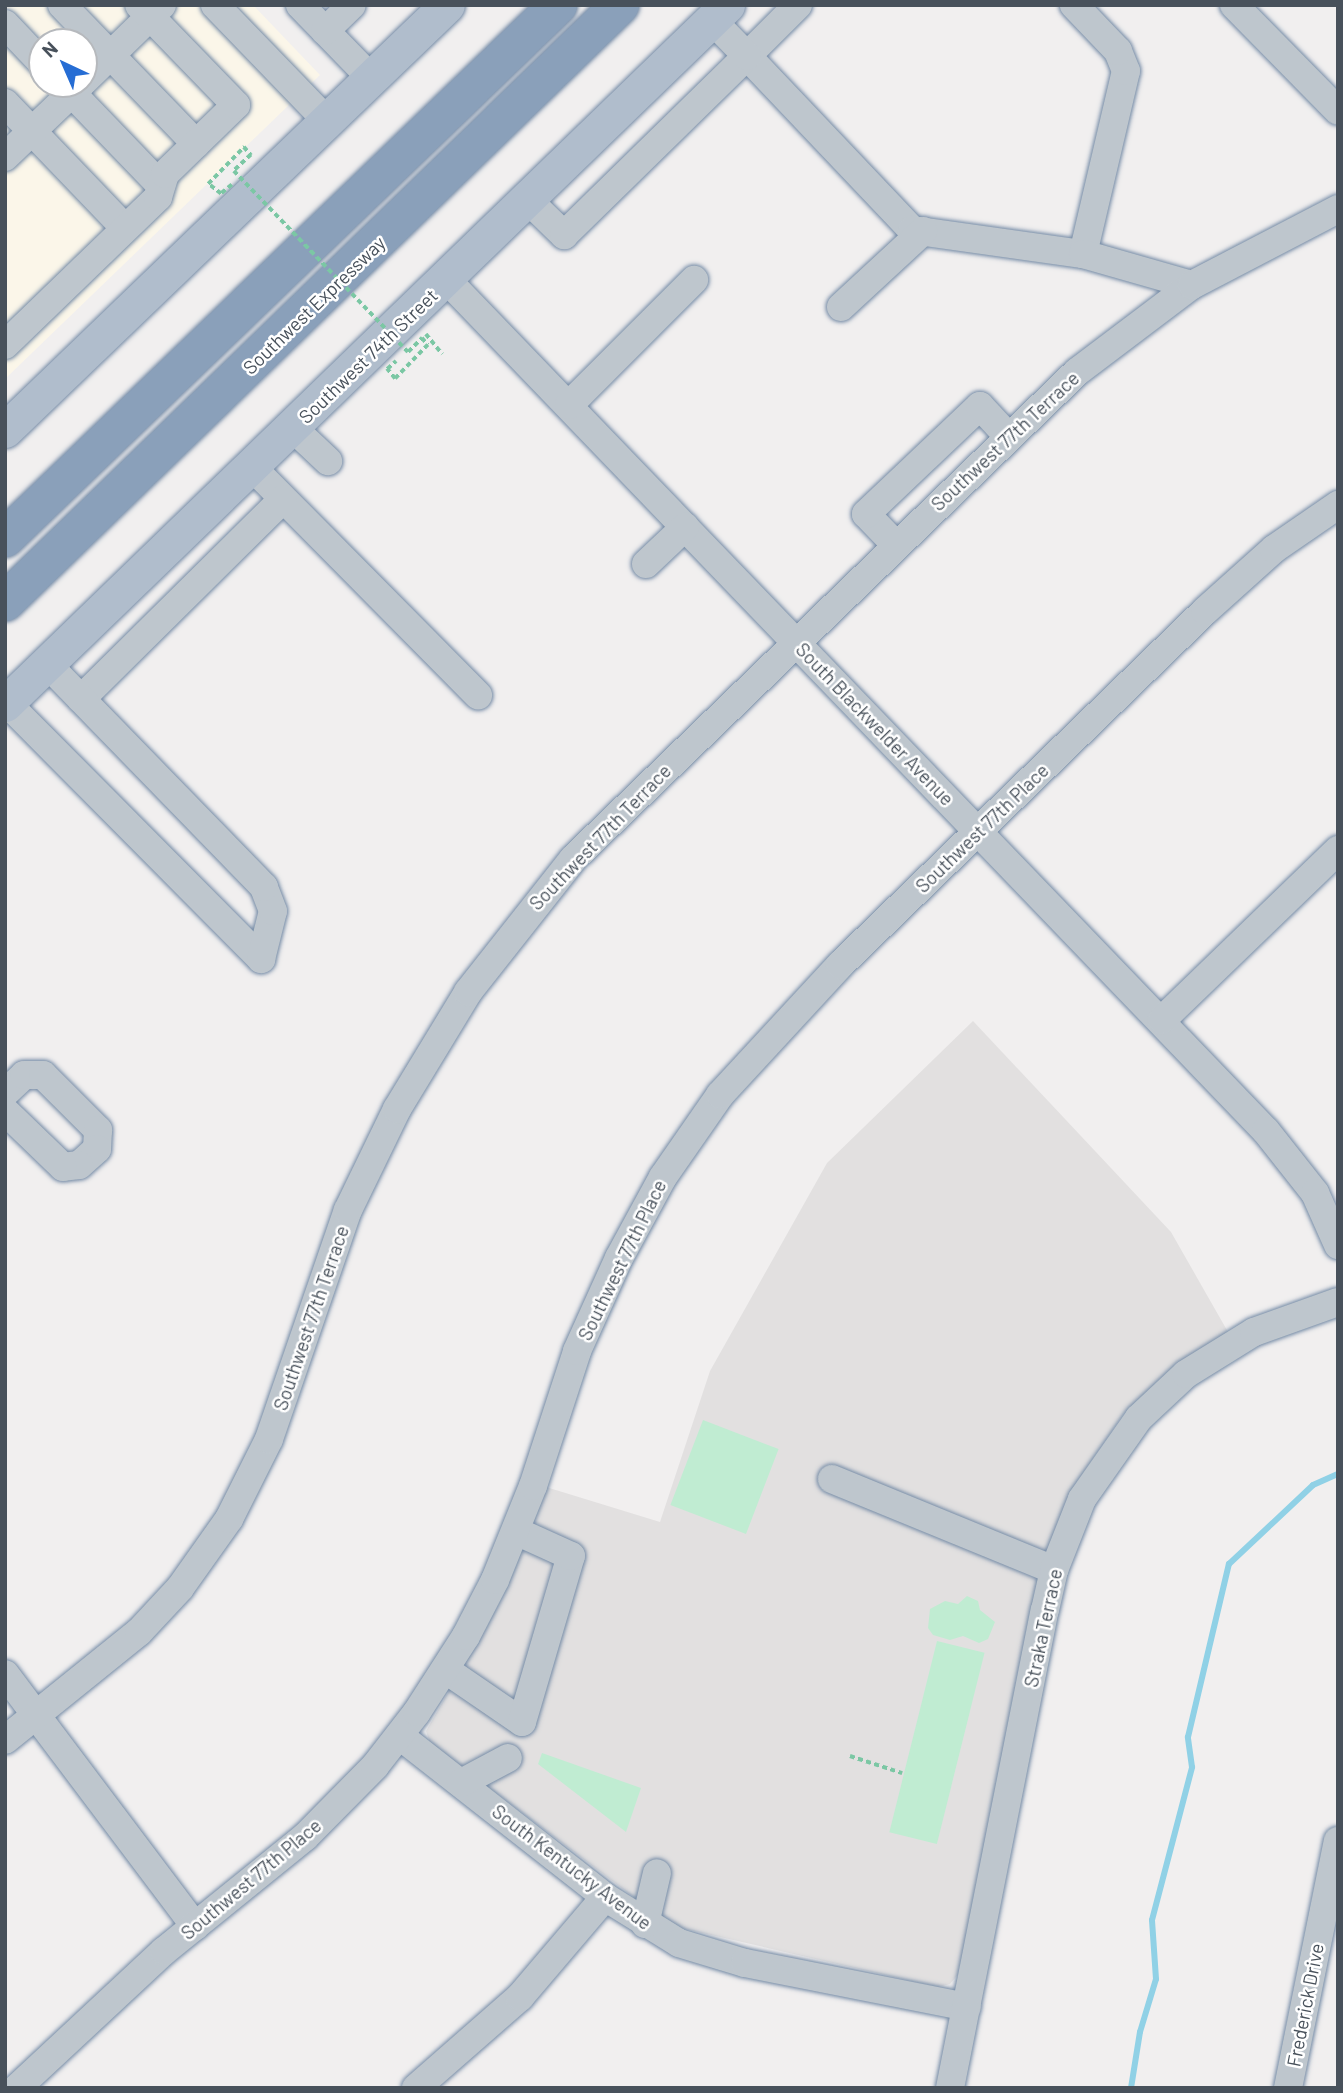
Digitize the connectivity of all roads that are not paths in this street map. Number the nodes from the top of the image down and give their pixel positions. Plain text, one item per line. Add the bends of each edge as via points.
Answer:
1 (62, 5) edge
2 (215, 5) edge
3 (300, 5) edge
4 (352, 5) edge
5 (447, 5) edge
6 (558, 5) edge
7 (620, 5) edge
8 (798, 5) edge
9 (1074, 5) edge
10 (1234, 5) edge
11 (151, 9) edge
12 (720, 13) edge
13 (5, 24) edge
14 (326, 31) junction
15 (28, 48) edge
16 (110, 55) junction
17 (747, 56) junction
18 (98, 65) edge
19 (372, 79) junction
20 (63, 98) edge
21 (86, 98) edge
22 (5, 103) edge
23 (1338, 111) edge
24 (328, 122) junction
25 (32, 131) junction
26 (196, 144) junction
27 (5, 157) edge
28 (161, 186) junction
29 (527, 199) junction
30 (1338, 209) edge
31 (125, 228) junction
32 (923, 231) junction
33 (1083, 254) junction
34 (446, 279) junction
35 (694, 280) dead end
36 (1192, 285) junction
37 (841, 307) dead end
38 (7, 340) edge
39 (569, 405) junction
40 (294, 429) junction
41 (5, 430) edge
42 (1008, 436) junction
43 (328, 461) dead end
44 (253, 468) junction
45 (283, 499) junction
46 (1338, 505) edge
47 (685, 527) junction
48 (5, 538) edge
49 (896, 545) junction
50 (646, 564) dead end
51 (5, 602) edge
52 (795, 642) junction
53 (47, 664) junction
54 (478, 695) dead end
55 (81, 699) junction
56 (6, 704) edge
57 (979, 831) junction
58 (1338, 850) edge
59 (1162, 1020) junction
60 (5, 1093) edge
61 (5, 1111) edge
62 (1338, 1245) edge
63 (1338, 1302) edge
64 (832, 1479) dead end
65 (516, 1531) junction
66 (1054, 1570) junction
67 (446, 1670) junction
68 (5, 1674) edge
69 (37, 1715) junction
70 (400, 1736) junction
71 (5, 1740) edge
72 (509, 1758) dead end
73 (461, 1783) junction
74 (1338, 1841) edge
75 (657, 1872) dead end
76 (605, 1897) junction
77 (645, 1924) junction
78 (195, 1926) junction
79 (967, 2007) junction
80 (17, 2088) edge
81 (416, 2088) edge
82 (950, 2088) edge
83 (1289, 2088) edge

1 - 16 street
2 - 24 street
3 - 14 street
4 - 14 street
5 - 19 main road
6 - 48 highway
7 - 51 highway, Southwest Expressway
8 - 17 street
9 - 33 street via 1118,51 1126,71
10 - 23 street
11 - 16 street
11 - 26 street via 236,105
12 - 17 street
12 - 29 main road, Southwest 74th Street
13 - 15 street
14 - 19 street
16 - 18 street
16 - 26 street
17 - 29 street via 564,235
17 - 32 street via 912,230
19 - 24 main road
20 - 25 street
21 - 28 street
22 - 25 street
24 - 41 main road
25 - 27 street
25 - 31 street
26 - 28 street via 165,174
28 - 31 street via 158,197
29 - 34 main road, Southwest 74th Street
30 - 36 street, Southwest 77th Terrace
31 - 38 street
32 - 33 street
32 - 37 street
33 - 36 street
34 - 39 street, South Blackwelder Avenue
34 - 40 main road, Southwest 74th Street
35 - 39 street
36 - 42 street, Southwest 77th Terrace via 1106,348
39 - 47 street, South Blackwelder Avenue
40 - 43 street
40 - 44 main road, Southwest 74th Street
42 - 49 street, Southwest 77th Terrace
42 - 49 street via 980,406 866,514
44 - 45 street
44 - 53 main road, Southwest 74th Street
45 - 54 street
45 - 55 street
46 - 57 street, Southwest 77th Place via 1242,576
47 - 50 street
47 - 52 street, South Blackwelder Avenue
49 - 52 street, Southwest 77th Terrace
52 - 57 street, South Blackwelder Avenue
52 - 69 street, Southwest 77th Terrace via 573,859 468,992 397,1109 348,1210 269,1439 234,1510 159,1611 113,1656
53 - 55 street
53 - 56 main road, Southwest 74th Street
55 - 56 street via 264,887 273,911 261,960
57 - 59 street, South Blackwelder Avenue
57 - 65 street, Southwest 77th Place via 787,1018 689,1136 640,1217 595,1307
58 - 59 street
59 - 62 street, South Blackwelder Avenue via 1299,1169
60 - 61 street via 24,1075 43,1075 98,1130 97,1149 79,1165 63,1167
63 - 66 street, Straka Terrace via 1254,1332 1212,1356 1161,1395 1093,1477
64 - 66 street
65 - 67 street, Southwest 77th Place
65 - 67 street via 571,1556 522,1722
66 - 79 street, Straka Terrace
67 - 70 street, Southwest 77th Place
68 - 69 street
69 - 71 street, Southwest 77th Terrace
69 - 78 street
70 - 73 street, South Kentucky Avenue
70 - 78 street, Southwest 77th Place via 305,1837
72 - 73 street
73 - 76 street, South Kentucky Avenue
74 - 83 street, Frederick Drive
75 - 77 street
76 - 77 street, South Kentucky Avenue
76 - 81 street via 520,1997
77 - 79 street, South Kentucky Avenue via 708,1954
78 - 80 street, Southwest 77th Place
79 - 82 street, Straka Terrace

